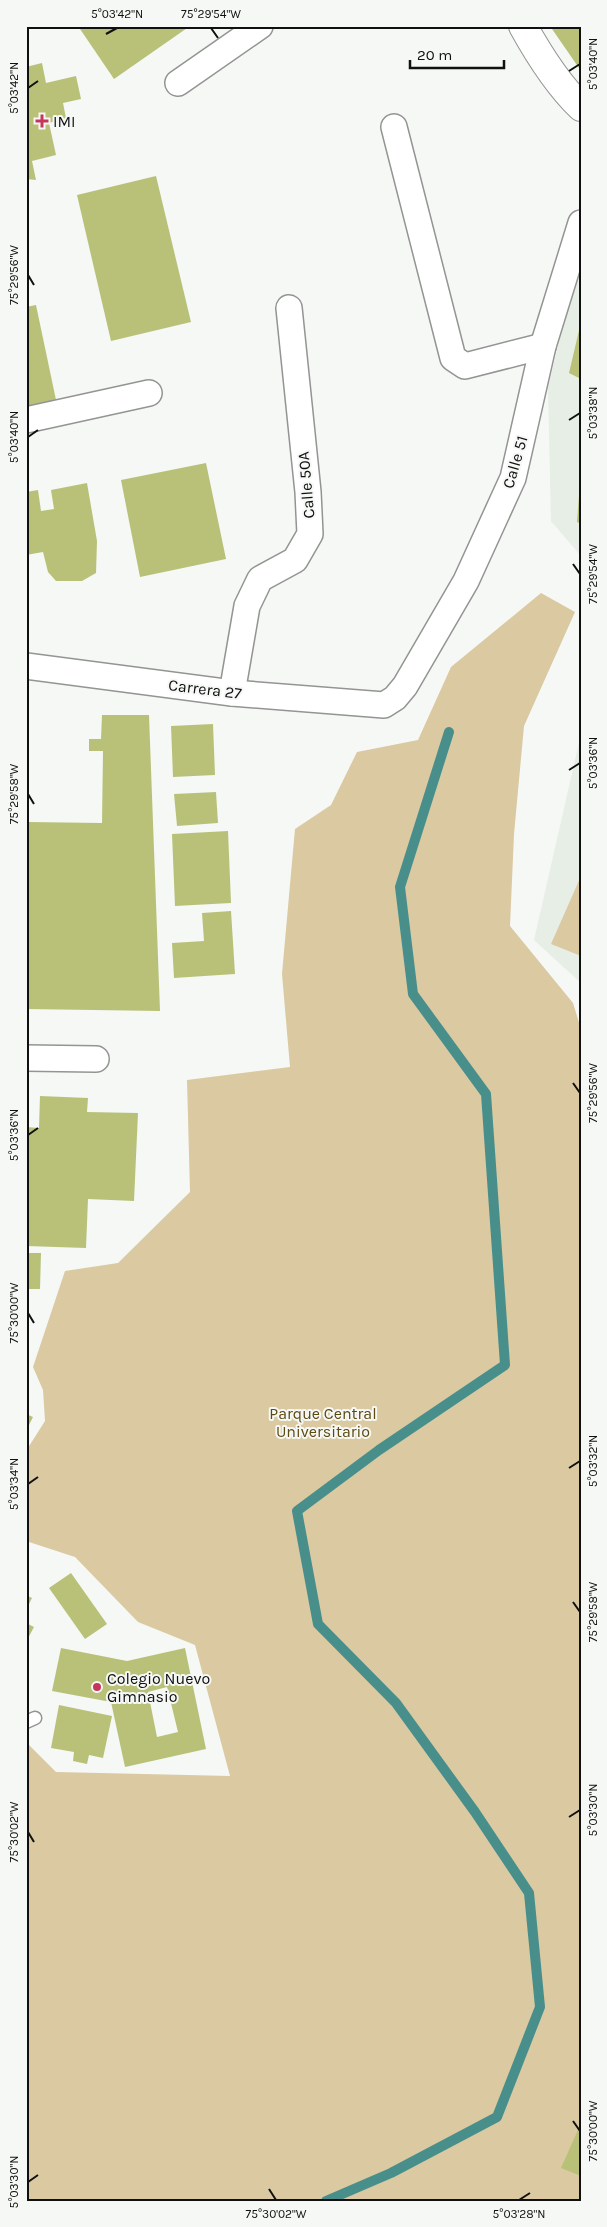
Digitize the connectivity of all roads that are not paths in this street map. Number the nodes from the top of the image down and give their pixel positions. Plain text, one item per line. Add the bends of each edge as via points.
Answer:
1 (260, 26) edge
2 (523, 26) edge
3 (178, 83) dead end
4 (581, 107) edge
5 (394, 127) dead end
6 (581, 223) edge
7 (289, 308) dead end
8 (542, 346) junction
9 (149, 393) dead end
10 (26, 420) edge
11 (26, 666) edge
12 (232, 693) junction
13 (384, 705) joint
14 (26, 1058) edge
15 (96, 1059) dead end

1 - 3 street
2 - 4 street via 538,54 568,95
5 - 8 street via 453,358 465,366
6 - 8 street, Calle 51
7 - 12 street, Calle 50A via 310,534 295,560 260,579 247,606
8 - 13 street, Calle 51 via 513,478 466,581 405,686 396,698
9 - 10 street
11 - 12 street, Carrera 27
12 - 13 street, Carrera 27
14 - 15 street

